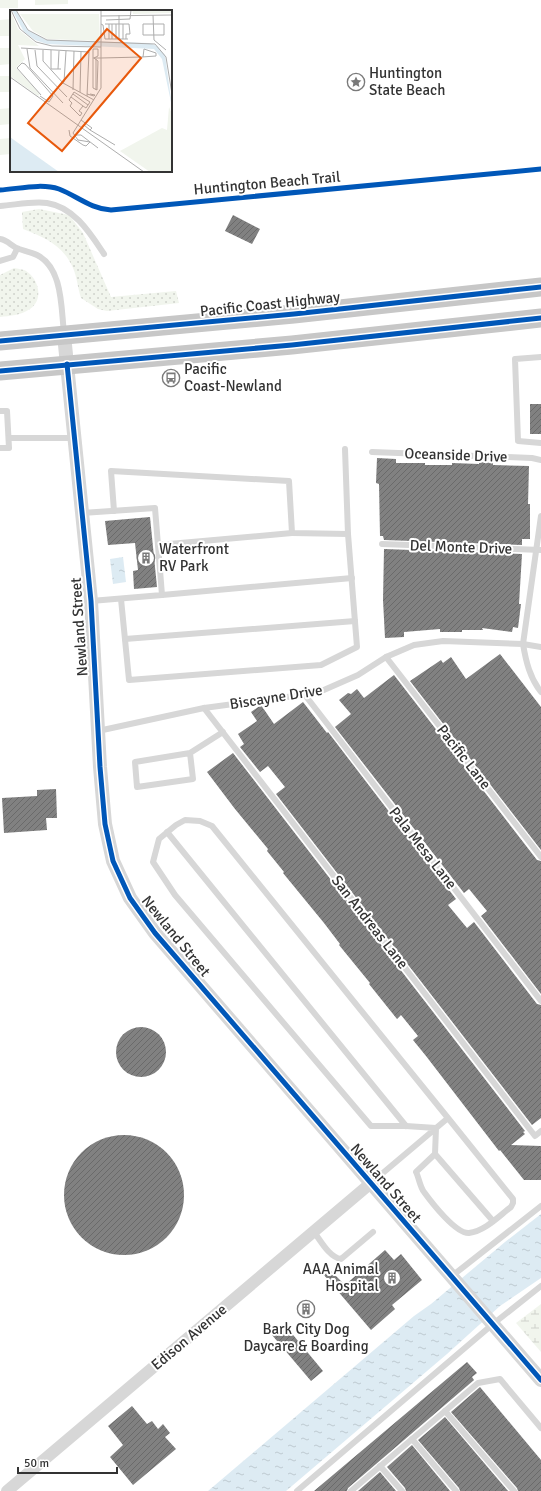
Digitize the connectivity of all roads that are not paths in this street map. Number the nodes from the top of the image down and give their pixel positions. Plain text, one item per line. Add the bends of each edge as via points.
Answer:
1 (0, 206) edge
2 (0, 240) edge
3 (17, 249) junction
4 (104, 254) dead end
5 (0, 261) edge
6 (541, 287) edge
7 (541, 318) edge
8 (64, 335) junction
9 (0, 341) edge
10 (541, 357) edge
11 (67, 364) junction
12 (0, 370) edge
13 (0, 411) edge
14 (9, 438) junction
15 (74, 438) junction
16 (541, 442) edge
17 (0, 448) edge
18 (345, 449) dead end
19 (372, 452) dead end
20 (541, 460) edge
21 (114, 511) junction
22 (82, 513) junction
23 (541, 516) edge
24 (292, 533) junction
25 (348, 534) junction
26 (382, 544) dead end
27 (158, 545) junction
28 (539, 549) edge
29 (352, 578) junction
30 (162, 595) junction
31 (120, 599) junction
32 (91, 602) junction
33 (355, 621) junction
34 (125, 639) junction
35 (522, 644) junction
36 (541, 647) edge
37 (386, 657) junction
38 (541, 692) edge
39 (305, 695) junction
40 (204, 708) junction
41 (98, 731) junction
42 (223, 732) junction
43 (190, 753) junction
44 (167, 832) junction
45 (541, 857) edge
46 (541, 1002) edge
47 (448, 1118) junction
48 (406, 1126) junction
49 (436, 1128) junction
50 (541, 1131) edge
51 (435, 1154) junction
52 (372, 1184) junction
53 (541, 1206) edge
54 (493, 1221) junction
55 (314, 1232) junction
56 (372, 1232) dead end
57 (454, 1279) junction
58 (541, 1286) edge
59 (491, 1321) junction
60 (541, 1380) edge
61 (445, 1411) junction
62 (541, 1428) edge
63 (412, 1439) junction
64 (380, 1466) junction
65 (7, 1491) edge
66 (297, 1491) edge
67 (351, 1491) edge
68 (402, 1491) edge
69 (456, 1491) edge
70 (514, 1491) edge

1 - 4 lane via 47,203 62,208 76,217
2 - 3 lane via 5,240
3 - 5 lane via 13,257
3 - 8 lane via 38,255 53,271 58,282
6 - 8 highway, Pacific Coast Highway via 313,312
7 - 11 highway via 292,345
8 - 9 highway, Pacific Coast Highway
8 - 11 street, Newland Street
10 - 16 lane via 515,359 518,441
11 - 12 highway
11 - 15 street, Newland Street
13 - 14 lane via 7,411
14 - 15 lane
14 - 17 lane via 9,448
15 - 22 street, Newland Street
18 - 25 lane
19 - 20 lane, Oceanside Drive
21 - 22 lane
21 - 24 lane via 111,471 289,481
21 - 27 lane via 155,508
22 - 32 street, Newland Street
23 - 28 lane
24 - 25 lane
24 - 27 lane
25 - 29 lane
26 - 28 lane, Del Monte Drive
27 - 30 lane
28 - 35 lane
29 - 30 lane
29 - 33 lane
30 - 31 lane
31 - 32 lane
31 - 34 lane
32 - 41 street, Newland Street
33 - 34 lane
33 - 34 lane via 357,647 321,665 130,680
35 - 36 lane, Biscayne Drive
35 - 37 lane, Biscayne Drive via 443,641 414,645
35 - 38 lane via 527,666
37 - 39 lane, Biscayne Drive via 358,675 317,693
37 - 45 lane, Pacific Lane
39 - 40 lane, Biscayne Drive
39 - 46 lane, Pala Mesa Lane
40 - 41 lane, Biscayne Drive
40 - 42 lane, San Andreas Lane
41 - 52 street, Newland Street via 105,824 113,861 130,898 155,933
42 - 43 lane
42 - 50 lane, San Andreas Lane via 535,1136
43 - 43 lane via 135,762 137,787 193,779
44 - 47 lane via 185,820 200,821 212,826
44 - 48 lane
44 - 48 lane via 159,839 153,862 175,895 371,1126
47 - 49 lane
47 - 54 lane via 513,1200 511,1207
48 - 49 lane
49 - 51 lane
49 - 52 lane
51 - 54 lane
51 - 54 lane via 416,1172 423,1191 462,1232 470,1233
52 - 55 street, Edison Avenue
52 - 57 street, Newland Street
53 - 57 lane
55 - 56 lane via 332,1255 341,1259
55 - 65 street, Edison Avenue
57 - 59 street, Newland Street
58 - 59 lane
59 - 60 street, Newland Street
59 - 66 lane
61 - 62 lane via 478,1383 500,1379
61 - 63 lane
61 - 70 lane
63 - 64 lane
63 - 69 lane
64 - 67 lane
64 - 68 lane

